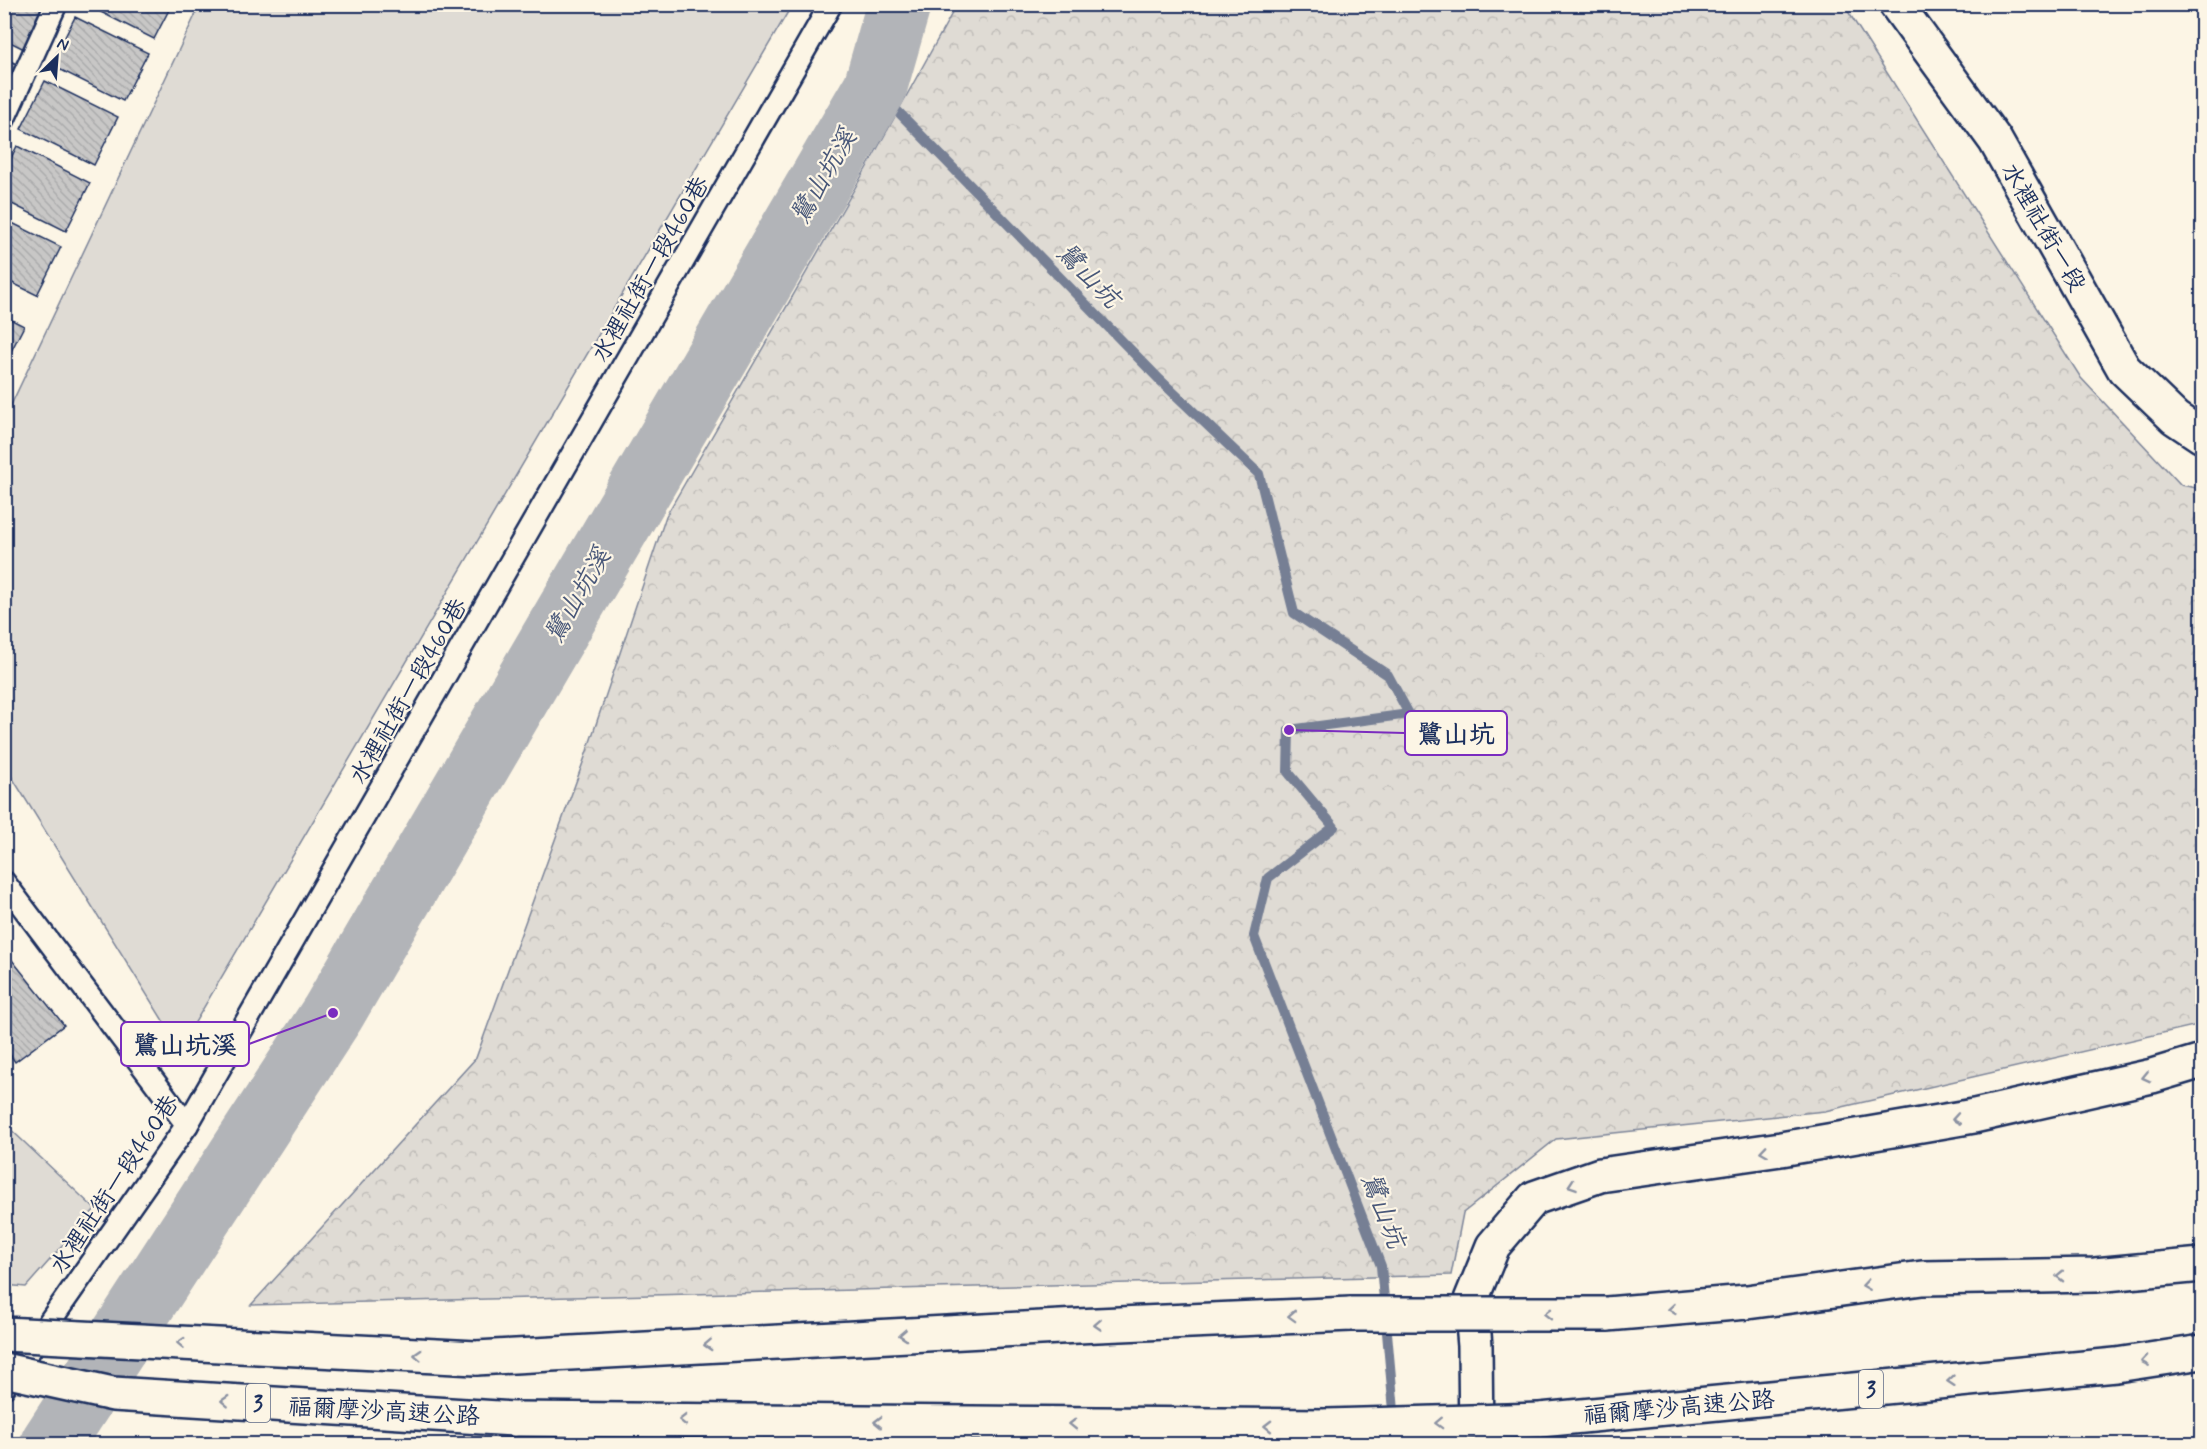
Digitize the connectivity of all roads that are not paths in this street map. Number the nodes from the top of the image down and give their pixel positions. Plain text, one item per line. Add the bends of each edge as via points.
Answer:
1 (56, 4) edge
2 (831, 4) edge
3 (1896, 4) edge
4 (4, 119) edge
5 (2202, 436) edge
6 (4, 882) edge
7 (2202, 1061) edge
8 (187, 1125) junction
9 (2202, 1248) edge
10 (2202, 1265) edge
11 (2095, 1275) junction
12 (4, 1334) edge
13 (2202, 1352) edge
14 (4, 1370) edge
15 (4, 1387) edge
16 (1476, 1444) edge

1 - 4 lane
2 - 8 lane, 水裡社街一段460巷
3 - 5 main road, 水裡社街一段 via 1995,140 2124,369 2175,418
6 - 8 lane
7 -> 16 main road via 1974,1116 1600,1175 1534,1198 1493,1246 1471,1300
8 - 15 lane, 水裡社街一段460巷
9 - 11 main road
10 - 11 main road
11 -> 12 main road, bridge via 1922,1278 1747,1302 1607,1314 1351,1314 476,1358
13 -> 14 main road, 福爾摩沙高速公路 / 3, bridge via 2116,1365 1540,1420 1327,1426 514,1419 112,1394

